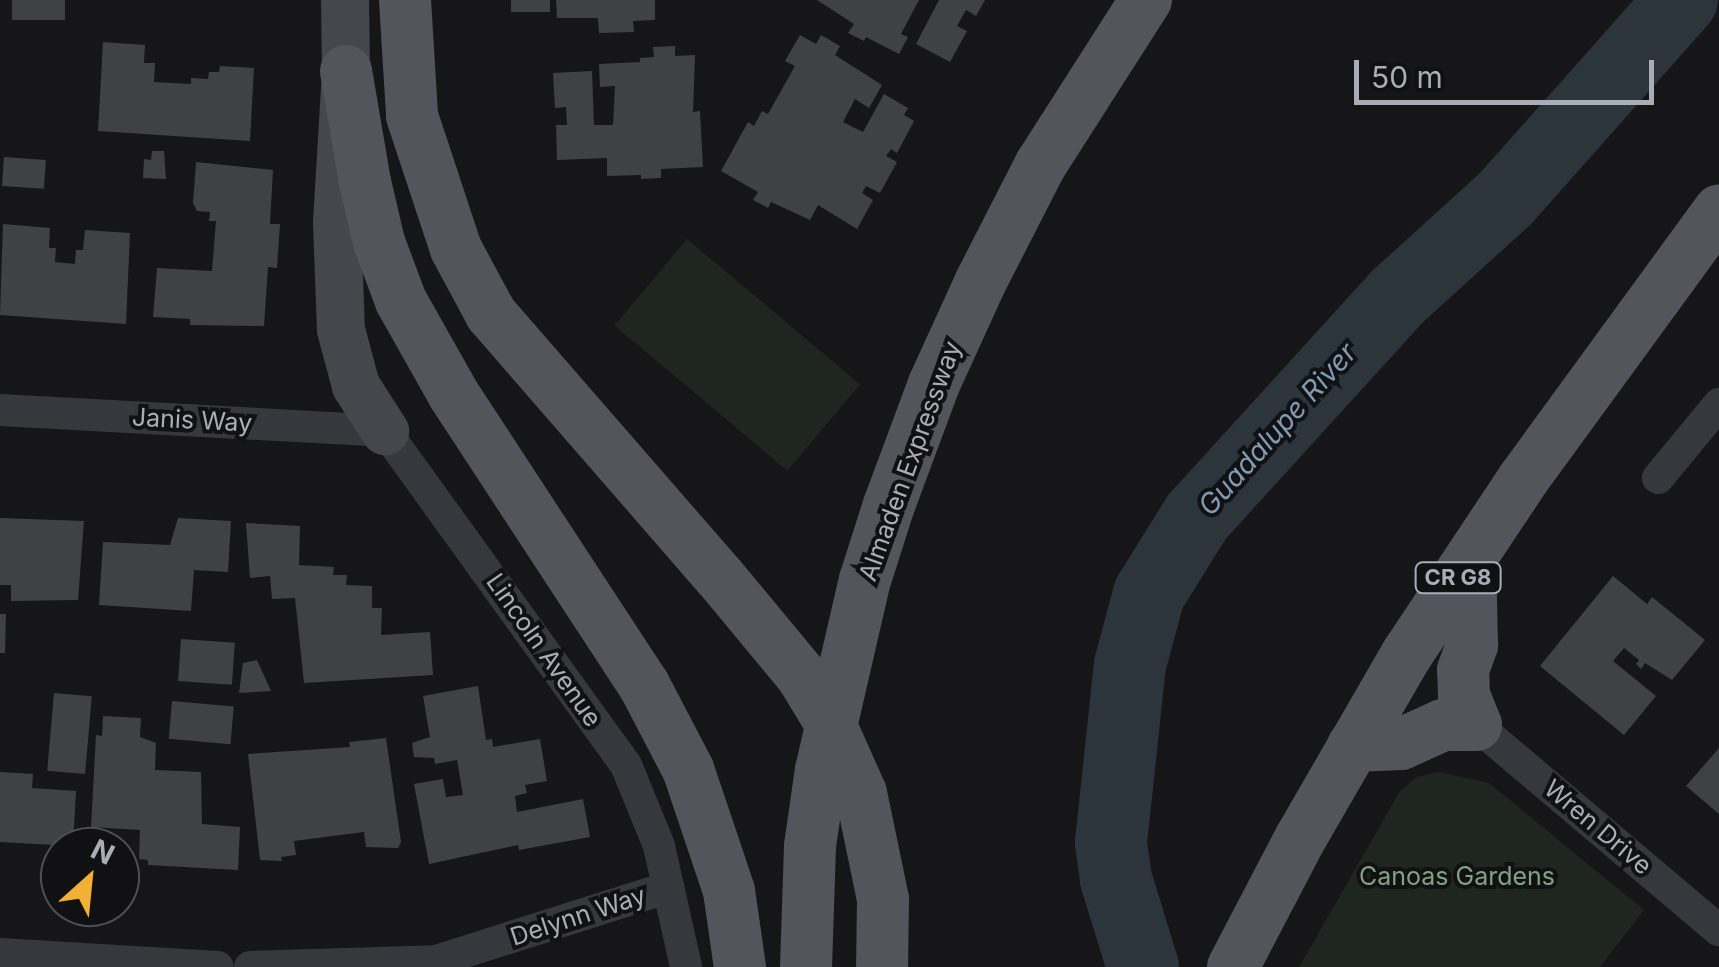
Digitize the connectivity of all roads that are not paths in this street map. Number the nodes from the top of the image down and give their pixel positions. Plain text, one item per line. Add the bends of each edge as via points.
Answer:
1 (344, 0) edge
2 (405, 0) edge
3 (1146, 0) edge
4 (346, 70) junction
5 (1719, 212) edge
6 (1719, 404) edge
7 (0, 410) edge
8 (384, 431) junction
9 (1658, 478) dead end
10 (1470, 560) junction
11 (1476, 725) junction
12 (1353, 746) junction
13 (669, 887) junction
14 (1719, 930) edge
15 (0, 954) edge
16 (218, 967) edge
17 (250, 967) edge
18 (686, 967) edge
19 (740, 967) edge
20 (806, 967) edge
21 (882, 967) edge
22 (1233, 967) edge

1 - 4 main road
2 - 21 main road, bridge via 412,116 456,249 491,314 802,676 847,761 871,831 883,899
3 - 20 main road, Almaden Expressway via 1041,164 980,280 890,505 865,580 820,770
4 - 8 main road via 338,162 341,330 356,386
4 - 19 main road via 379,242 401,301 644,685 688,769 728,891
5 - 10 main road, CR G8
6 - 9 street
7 - 8 street, Janis Way
8 - 13 street, Lincoln Avenue via 626,765
10 - 11 main road via 1472,645 1463,670 1464,696
10 - 12 main road, CR G8
11 - 12 main road via 1443,725 1402,744
11 - 14 street, Wren Drive
12 - 22 main road, CR G8
13 - 17 street, Delynn Way via 436,962
13 - 18 street, Lincoln Avenue
15 - 16 street

